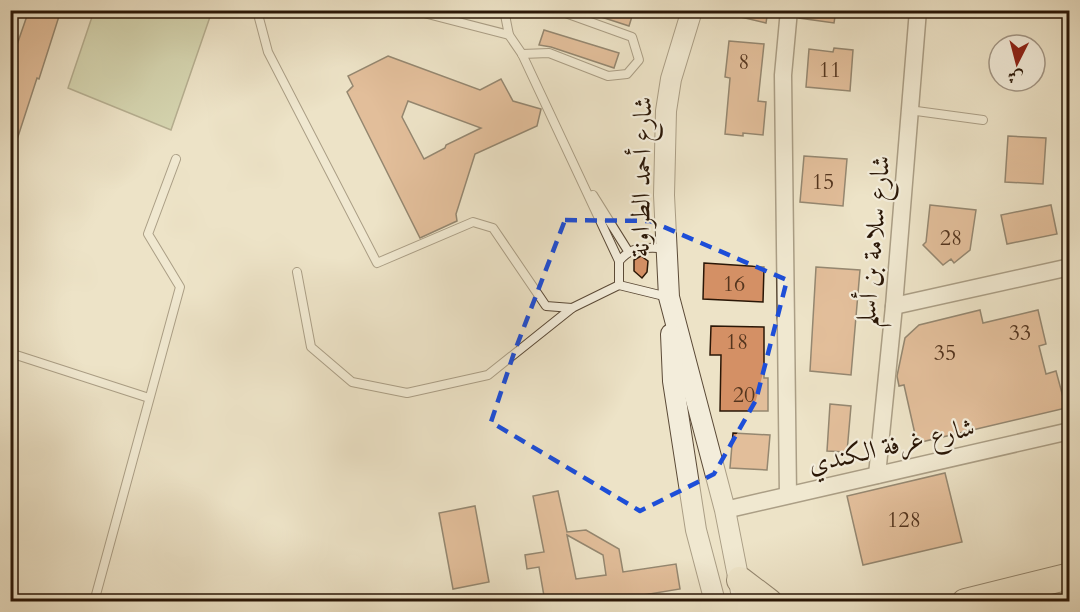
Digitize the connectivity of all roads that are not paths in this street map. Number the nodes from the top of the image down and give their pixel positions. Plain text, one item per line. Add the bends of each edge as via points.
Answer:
1 (261, 10) edge
2 (412, 10) edge
3 (504, 10) edge
4 (557, 10) edge
5 (692, 10) edge
6 (789, 10) edge
7 (918, 10) edge
8 (509, 35) junction
9 (522, 54) junction
10 (908, 110) junction
11 (983, 120) dead end
12 (176, 159) dead end
13 (575, 165) junction
14 (666, 248) junction
15 (628, 251) junction
16 (619, 261) junction
17 (1070, 267) edge
18 (297, 272) dead end
19 (620, 285) junction
20 (670, 304) junction
21 (894, 306) junction
22 (572, 308) junction
23 (10, 353) edge
24 (148, 398) junction
25 (1070, 431) edge
26 (877, 475) junction
27 (788, 495) junction
28 (725, 510) junction
29 (1070, 576) edge
30 (742, 591) edge
31 (94, 602) edge
32 (715, 602) edge
33 (769, 602) edge
34 (965, 602) edge

1 - 22 lane via 259,18 268,52 377,263 473,222 493,228 546,306
2 - 8 lane
3 - 8 lane
4 - 9 lane via 632,37 639,60 627,74 608,76 549,53
5 - 14 street, شارع أحمد الطراونة via 670,79 666,111
6 - 27 street via 783,75
7 - 10 street, شارع سلامة بن أسلم
8 - 9 lane
9 - 13 lane
10 - 11 lane
10 - 21 street, شارع سلامة بن أسلم
12 - 24 lane via 148,234 180,287
13 - 15 lane
13 - 16 lane
14 - 15 lane
14 - 20 street, شارع أحمد الطراونة
15 - 16 lane
16 - 19 lane
17 - 21 street
18 - 22 lane via 311,347 352,382 407,393 488,375
19 - 20 lane
19 - 22 lane
20 - 28 street, شارع أحمد الطراونة
20 - 32 street, شارع أحمد الطراونة via 673,381 696,530
21 - 26 street, شارع سلامة بن أسلم
23 - 24 lane
24 - 31 lane
25 - 26 street, شارع غرفة الكندي
26 - 27 street, شارع غرفة الكندي
27 - 28 street, شارع غرفة الكندي
28 - 30 street, شارع أحمد الطراونة
29 - 34 main road
30 - 33 main road

